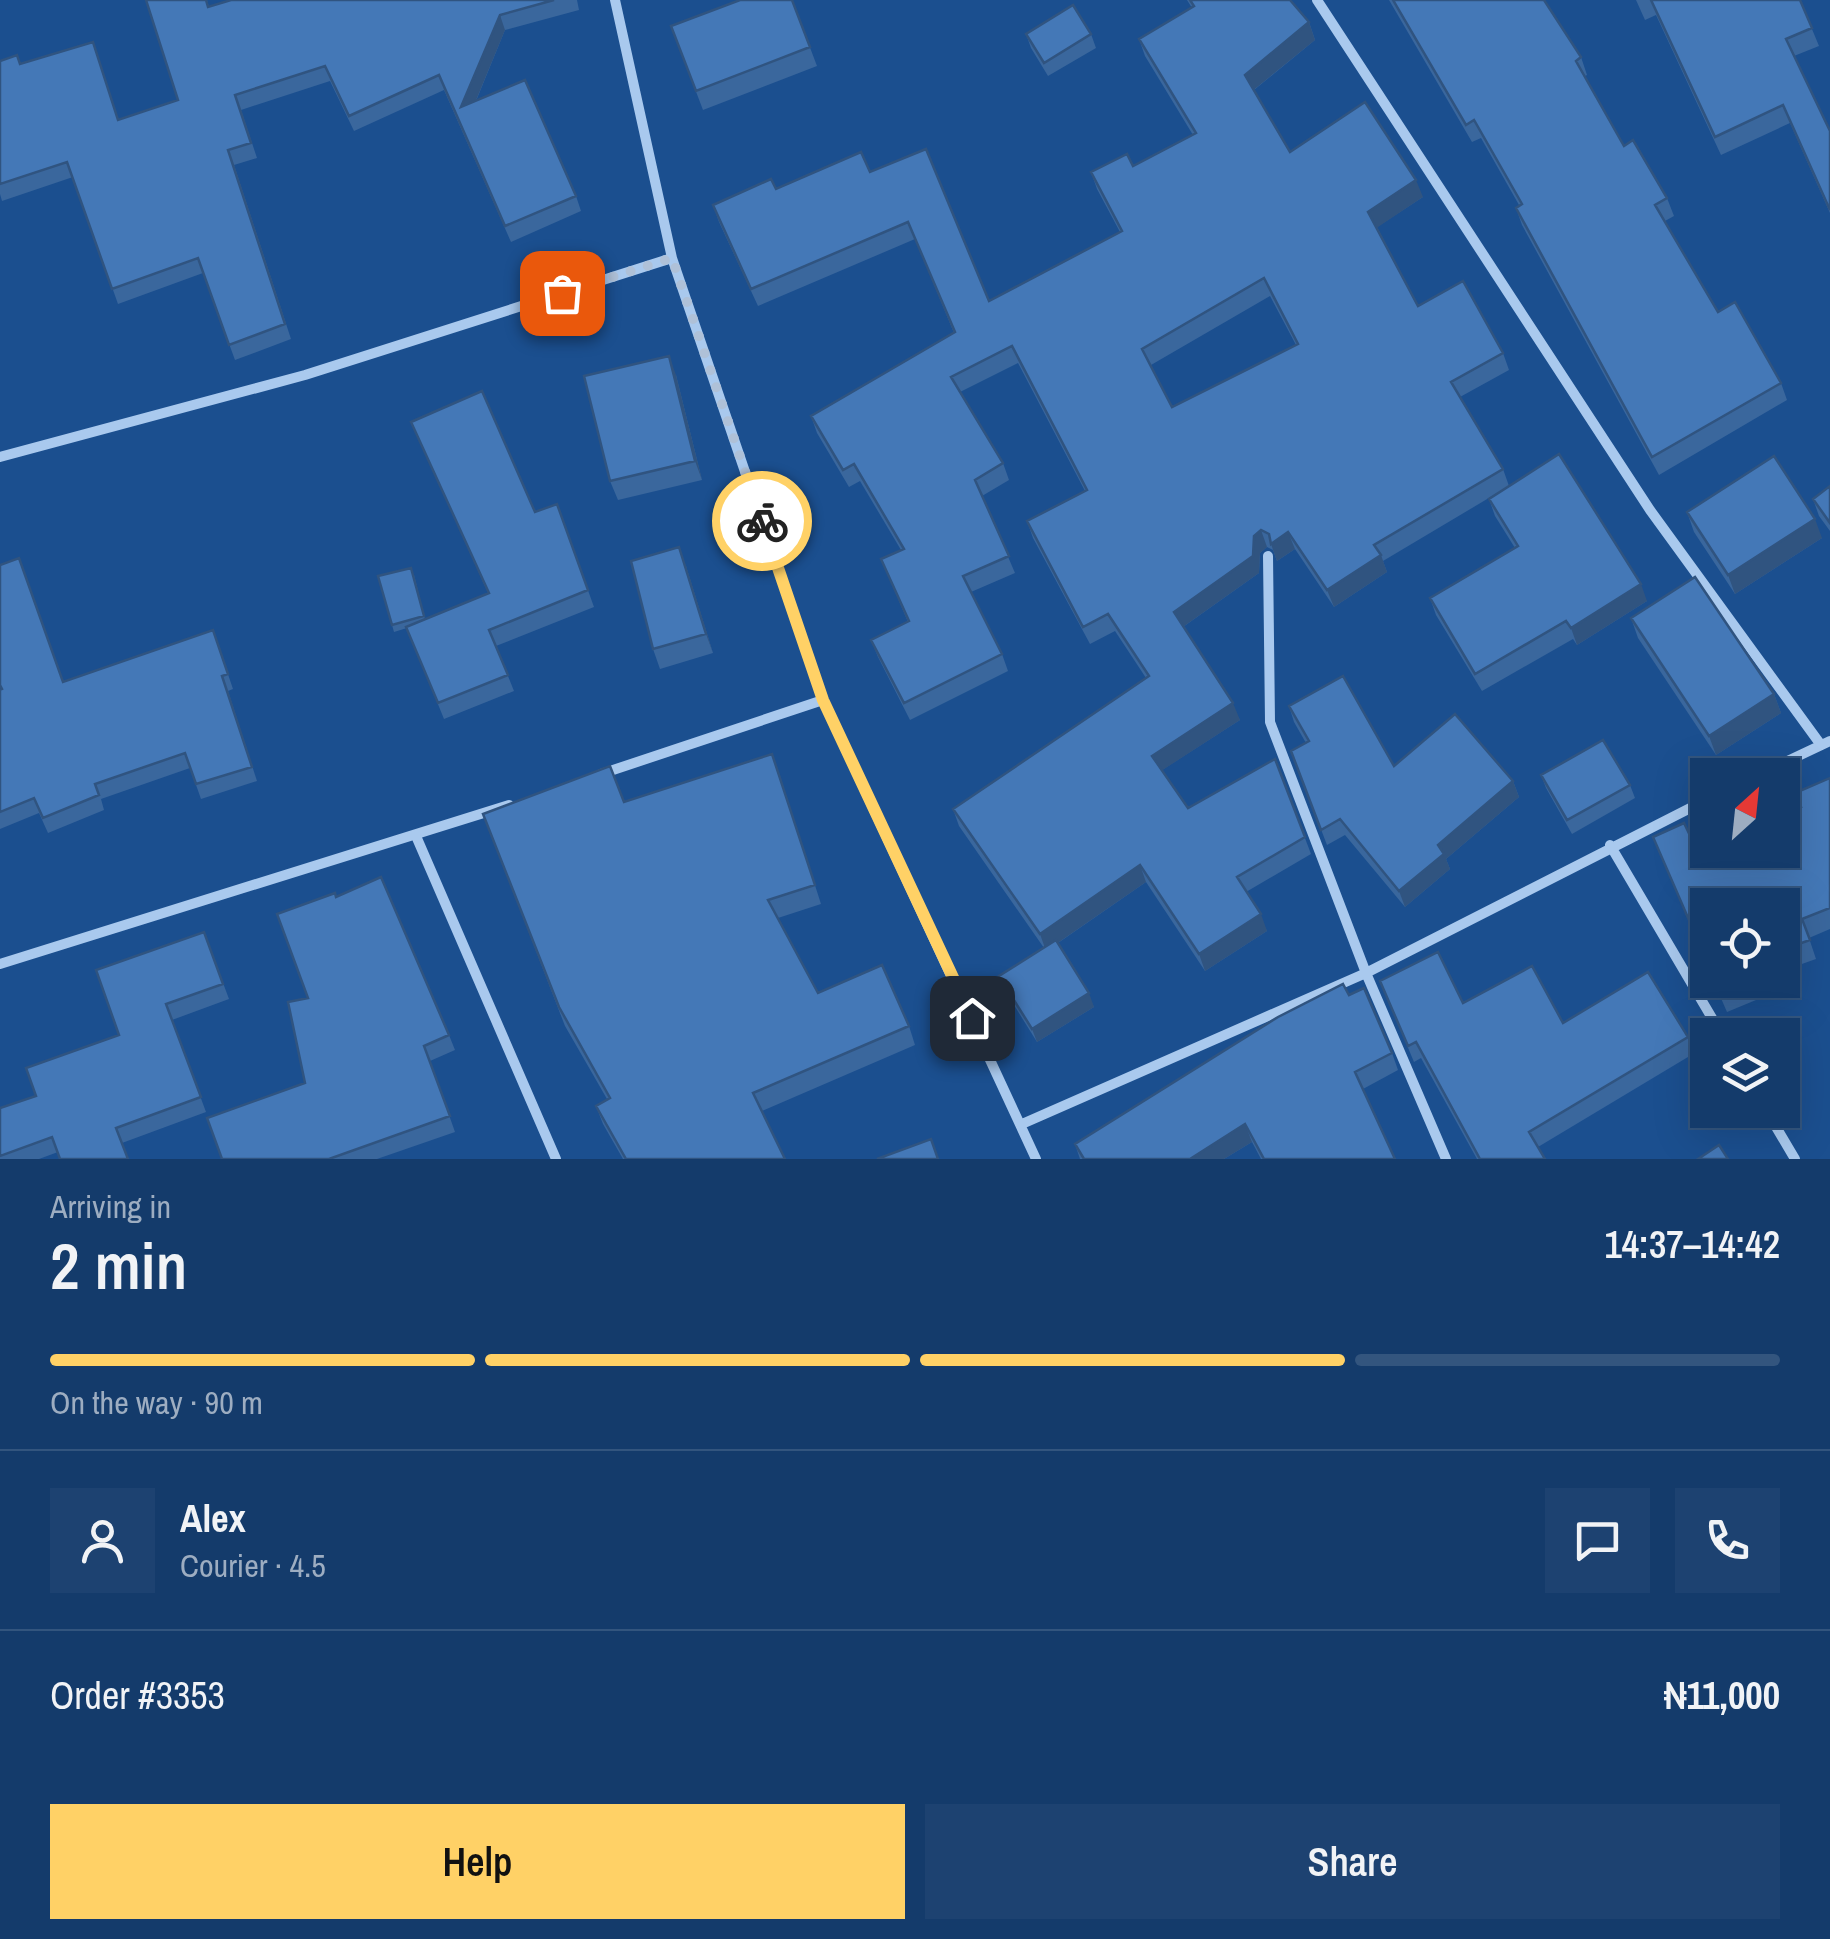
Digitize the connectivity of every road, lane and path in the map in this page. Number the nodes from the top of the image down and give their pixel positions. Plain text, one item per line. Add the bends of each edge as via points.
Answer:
1 (616, 0) edge
2 (1317, 0) edge
3 (672, 258) junction
4 (0, 457) edge
5 (1268, 556) edge
6 (823, 700) junction
7 (1826, 743) edge
8 (1794, 758) edge
9 (582, 780) edge
10 (527, 799) edge
11 (1690, 807) edge
12 (416, 836) junction
13 (1610, 845) junction
14 (0, 964) edge
15 (1366, 973) junction
16 (1712, 1018) edge
17 (1022, 1124) junction
18 (1777, 1128) edge
19 (556, 1159) edge
20 (1036, 1159) edge
21 (1446, 1159) edge
22 (1795, 1159) edge

1 - 3 street
2 - 7 street via 1650,510
3 - 4 street via 306,375
3 - 6 street
5 - 15 street via 1270,722
6 - 9 street
6 - 17 street
7 - 8 street
10 - 12 street
11 - 13 street
12 - 14 street
12 - 19 street
13 - 15 street
13 - 16 street
15 - 17 street
15 - 21 street
17 - 20 street
18 - 22 street

